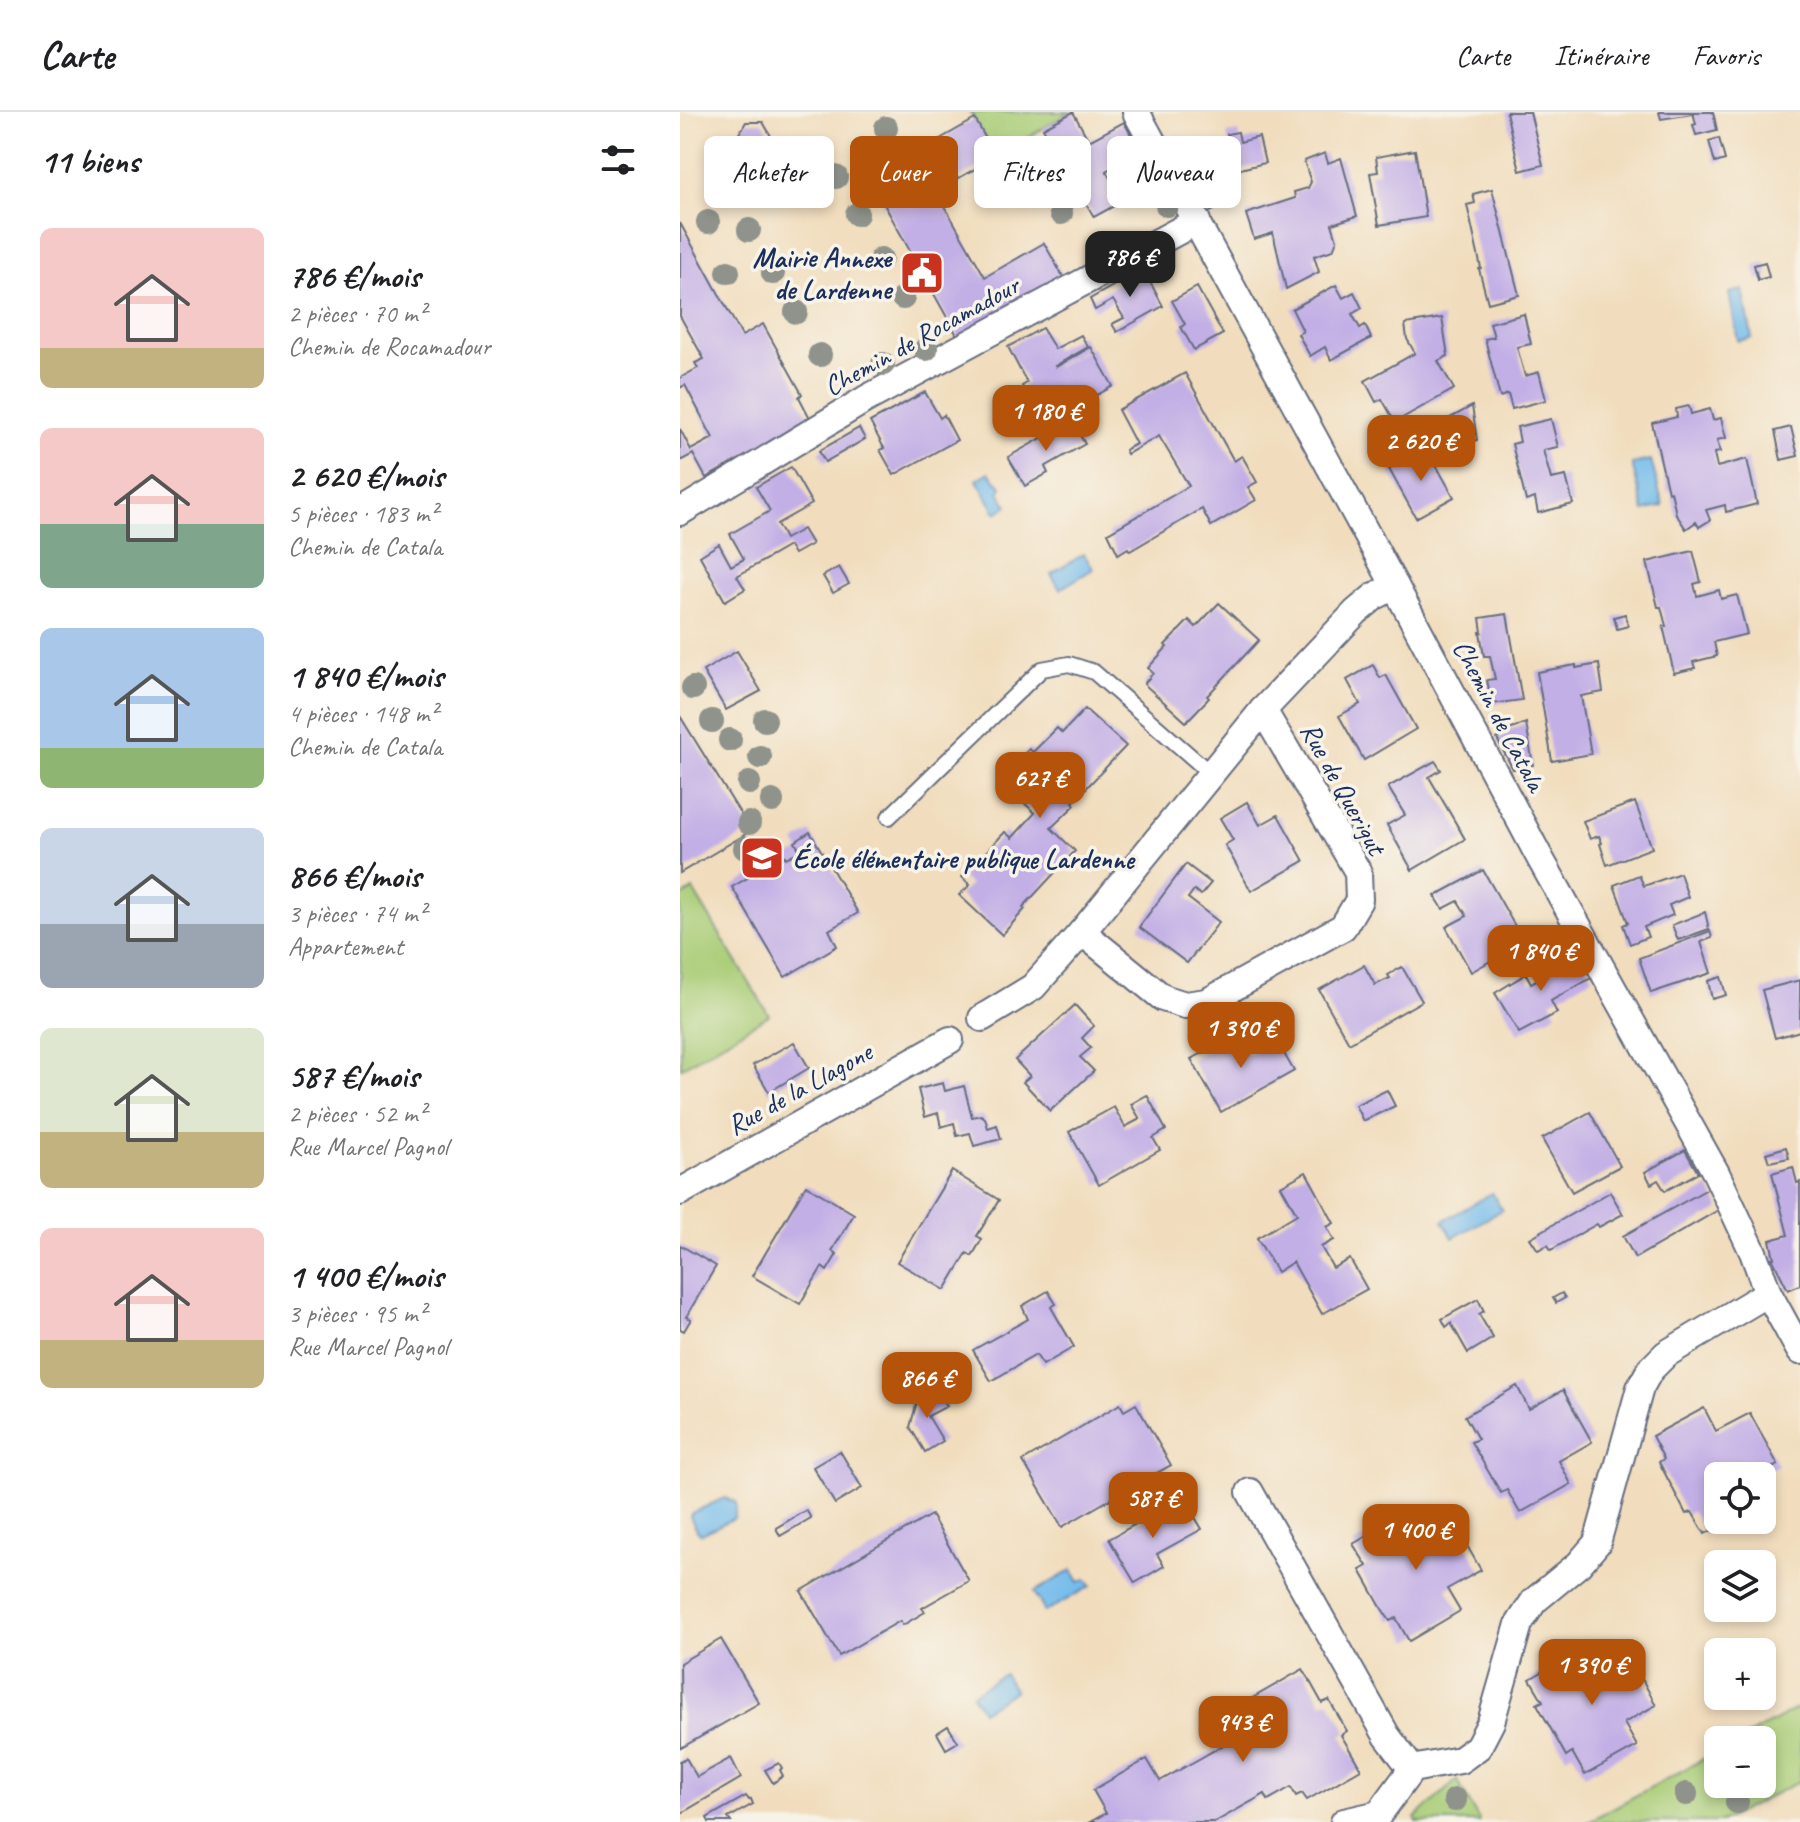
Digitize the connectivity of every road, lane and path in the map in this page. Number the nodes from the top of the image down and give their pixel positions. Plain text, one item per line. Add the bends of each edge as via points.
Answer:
1 (1136, 112) edge
2 (1197, 221) junction
3 (680, 512) edge
4 (1395, 586) junction
5 (1263, 710) junction
6 (1210, 773) junction
7 (889, 817) dead end
8 (1082, 932) junction
9 (982, 1018) dead end
10 (950, 1040) dead end
11 (680, 1192) edge
12 (1768, 1293) junction
13 (1800, 1351) edge
14 (1250, 1492) dead end
15 (1412, 1769) junction
16 (1382, 1818) edge
17 (1344, 1822) edge

1 - 2 street, Chemin de Catala
2 - 3 street, Chemin de Rocamadour via 866,399
2 - 4 street, Chemin de Catala
4 - 5 street, Rue de Querigut via 1356,612
4 - 12 street, Chemin de Catala via 1716,1173
5 - 6 street, Rue de Querigut
5 - 8 street, Rue de Querigut via 1358,872 1359,900 1343,927 1207,1002 1185,1005 1163,998
6 - 7 lane via 1094,672 1069,664 1042,669
6 - 8 street, Rue de Querigut
8 - 9 street, Rue de Querigut via 1033,987
10 - 11 street, Rue de la Llagone
12 - 13 street, Chemin de Catala
12 - 15 street via 1666,1354 1650,1370 1640,1388 1597,1543 1534,1601 1519,1624 1491,1722 1478,1747 1460,1760
14 - 15 street via 1387,1736
15 - 16 street
16 - 17 street

